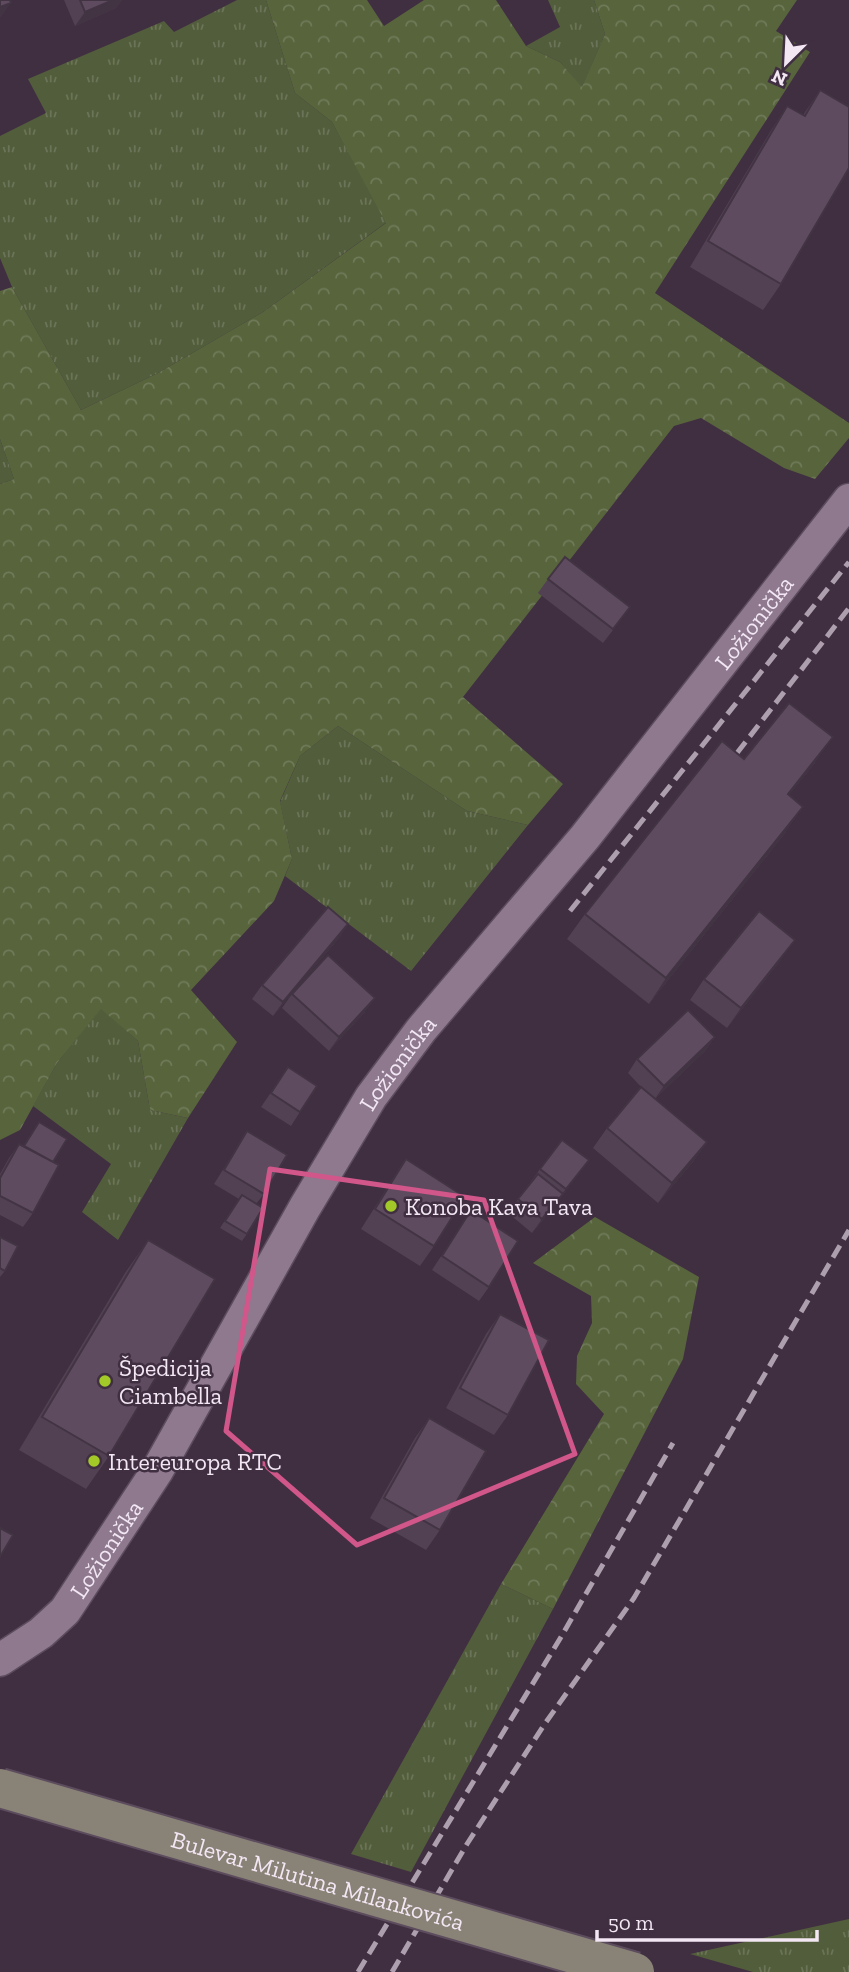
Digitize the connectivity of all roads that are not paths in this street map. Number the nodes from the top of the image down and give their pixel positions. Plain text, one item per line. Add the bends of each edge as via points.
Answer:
1 (849, 500) edge
2 (0, 1660) edge
3 (0, 1788) edge
4 (635, 1972) edge

1 - 2 street, Ložionička via 593,827 421,1030 371,1097 304,1207 157,1471 65,1611
3 - 4 street, Bulevar Milutina Milankovića, bridge

